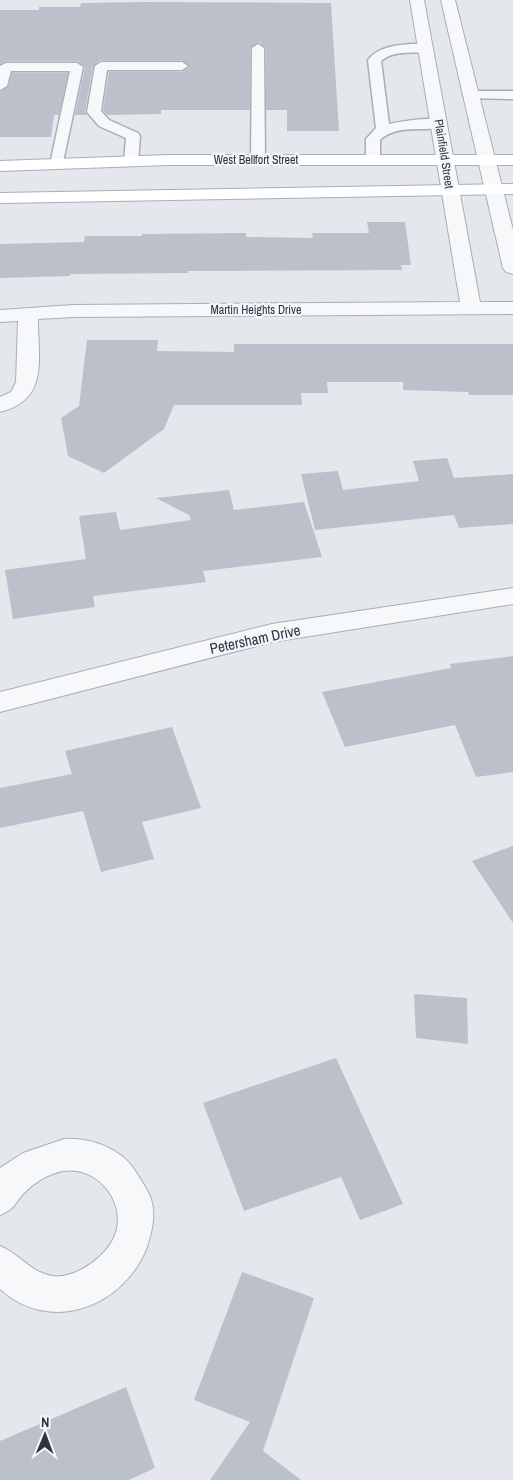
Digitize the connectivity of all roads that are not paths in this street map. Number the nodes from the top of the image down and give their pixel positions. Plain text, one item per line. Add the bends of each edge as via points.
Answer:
1 (417, 0) edge
2 (448, 0) edge
3 (258, 48) dead end
4 (426, 48) junction
5 (182, 66) dead end
6 (0, 86) edge
7 (470, 95) junction
8 (513, 95) edge
9 (439, 124) junction
10 (383, 129) junction
11 (258, 160) junction
12 (373, 160) junction
13 (446, 160) junction
14 (486, 160) junction
15 (513, 160) edge
16 (131, 162) junction
17 (57, 164) junction
18 (0, 166) edge
19 (495, 188) junction
20 (450, 189) junction
21 (513, 189) edge
22 (0, 198) edge
23 (513, 268) edge
24 (513, 308) edge
25 (472, 309) junction
26 (28, 313) junction
27 (0, 316) edge
28 (0, 406) edge
29 (513, 596) edge
30 (0, 702) edge
31 (0, 1198) edge
32 (0, 1264) edge

1 - 4 street, Plainfield Street
2 - 7 street
3 - 11 lane
4 - 9 street, Plainfield Street
4 - 10 lane via 397,48 382,52 374,60
5 - 16 lane via 101,66 94,112 104,123 133,136
6 - 17 lane via 6,67 77,67
7 - 8 lane
7 - 14 street
9 - 10 lane
9 - 13 street, Plainfield Street
10 - 12 lane via 373,139
11 - 12 main road, West Bellfort Street
11 - 16 main road, West Bellfort Street
12 - 13 main road, West Bellfort Street
13 - 14 main road, West Bellfort Street
13 - 20 street, Plainfield Street
14 - 15 main road, West Bellfort Street
14 - 19 street
16 - 17 main road, West Bellfort Street
17 - 18 main road, West Bellfort Street
19 - 20 main road
19 - 21 main road
19 - 23 street
20 - 22 main road
20 - 25 street, Plainfield Street
24 - 25 street, Martin Heights Drive
25 - 26 street, Martin Heights Drive
26 - 27 street, Martin Heights Drive
26 - 28 street via 27,382 20,396
29 - 30 street, Petersham Drive via 272,633
31 - 32 street via 4,1189 21,1172 42,1160 67,1155 90,1158 110,1168 126,1183 134,1203 136,1226 130,1248 117,1268 97,1284 74,1294 51,1295 28,1289 9,1276

